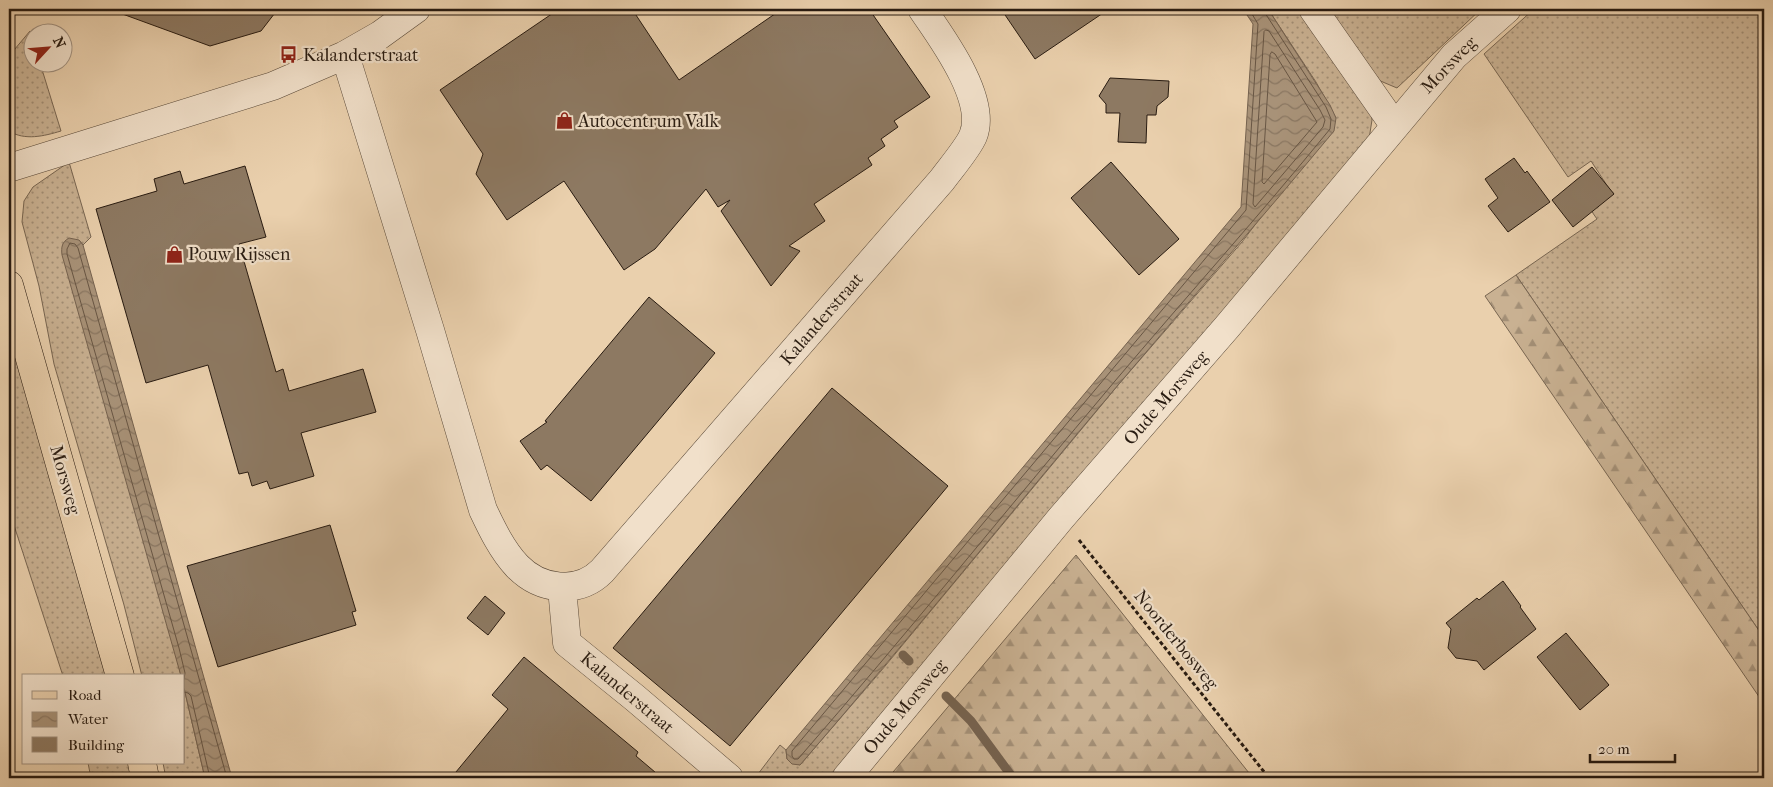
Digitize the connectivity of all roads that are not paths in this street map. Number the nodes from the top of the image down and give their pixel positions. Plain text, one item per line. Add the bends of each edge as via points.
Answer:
1 (416, 9) edge
2 (922, 9) edge
3 (1313, 9) edge
4 (1507, 9) edge
5 (345, 55) junction
6 (1394, 125) junction
7 (9, 168) edge
8 (9, 285) edge
9 (562, 588) junction
10 (119, 674) edge
11 (142, 764) edge
12 (145, 778) edge
13 (729, 778) edge
14 (846, 778) edge

1 - 5 street
2 - 9 street, Kalanderstraat via 958,62 977,112 973,136 942,180 602,571 581,585
3 - 6 street
4 - 6 street, Morsweg via 1454,56
5 - 7 street via 273,86
5 - 9 street, Kalanderstraat via 483,510 493,532 517,566 536,580
6 - 14 street, Oude Morsweg
8 - 10 main road, Morsweg
9 - 13 street, Kalanderstraat via 567,643
11 - 12 main road

